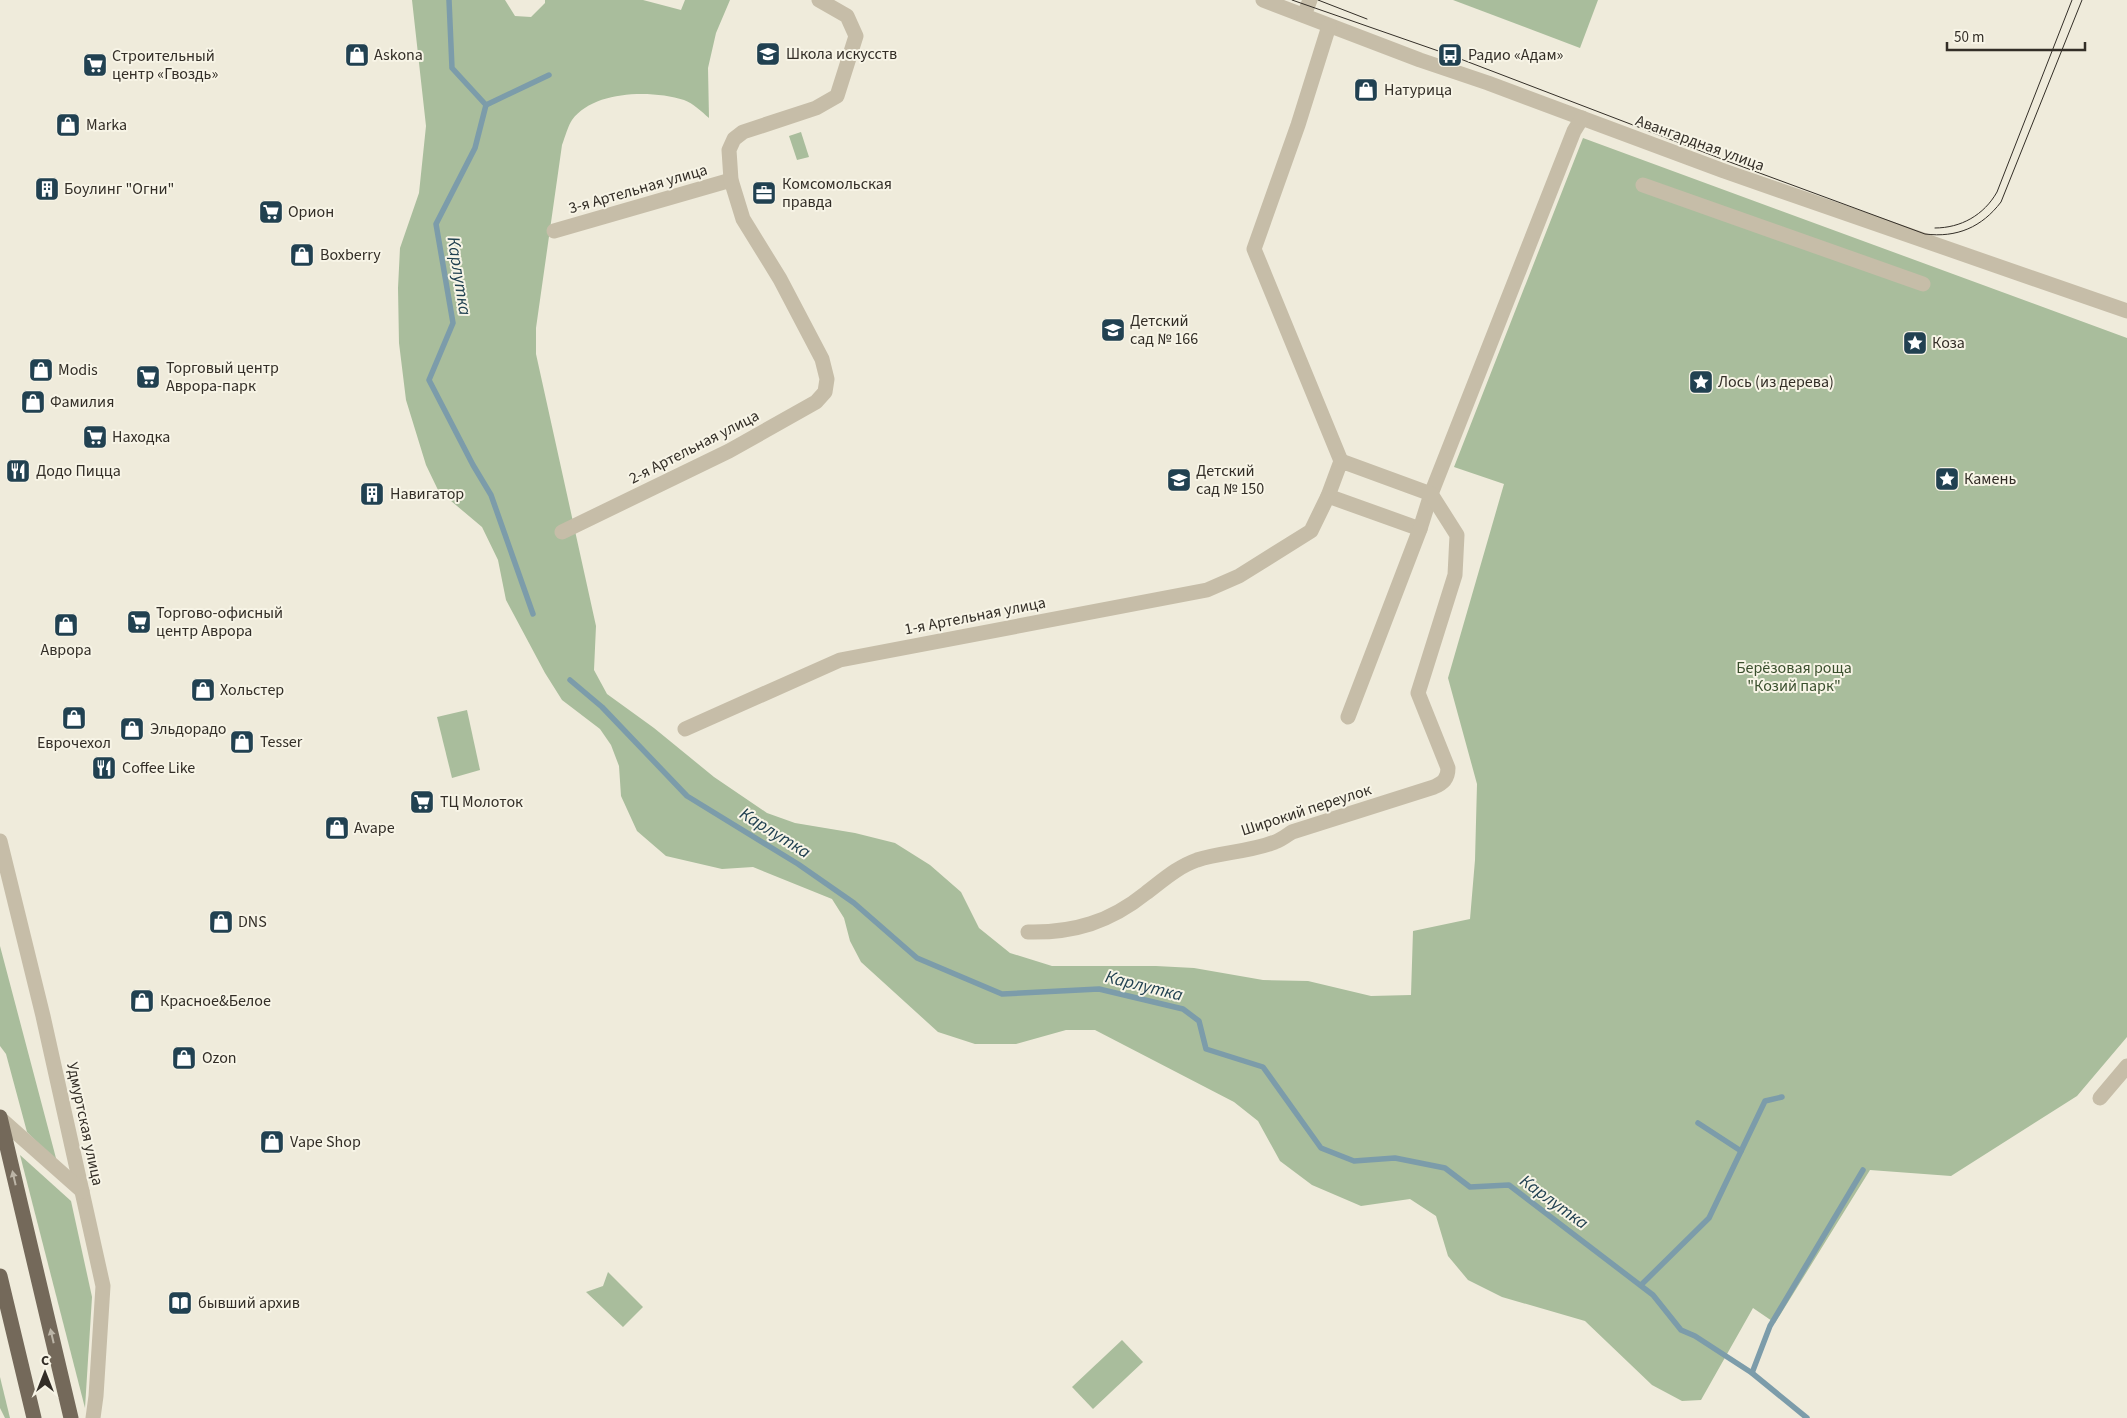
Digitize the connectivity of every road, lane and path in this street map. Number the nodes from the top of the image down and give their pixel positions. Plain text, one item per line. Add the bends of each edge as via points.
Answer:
1 (819, 0) edge
2 (1263, 0) edge
3 (1310, 0) edge
4 (1304, 15) junction
5 (1329, 26) junction
6 (1582, 118) junction
7 (731, 180) junction
8 (1643, 185) dead end
9 (554, 231) dead end
10 (1923, 284) dead end
11 (2127, 311) edge
12 (1341, 461) junction
13 (1431, 494) junction
14 (1328, 496) junction
15 (1420, 529) junction
16 (562, 532) dead end
17 (1348, 717) dead end
18 (685, 729) dead end
19 (0, 841) edge
20 (1028, 932) dead end
21 (2127, 1066) edge
22 (2100, 1098) dead end
23 (0, 1118) edge
24 (82, 1191) junction
25 (0, 1276) edge
26 (34, 1418) edge
27 (71, 1418) edge
28 (93, 1418) edge

1 - 7 street via 847,16 856,36 837,96 816,108 743,132 734,140 730,150
2 - 4 street, Авангардная улица
3 - 4 street
4 - 5 street, Авангардная улица
5 - 6 street, Авангардная улица
5 - 12 street via 1254,249
6 - 11 street, Авангардная улица via 1724,171
6 - 13 street via 1574,131
7 - 9 street, 3-я Артельная улица
7 - 16 street, 2-я Артельная улица via 743,219 798,312 822,360 827,379 825,392 816,402 729,451
8 - 10 street
12 - 13 street
12 - 14 street, 1-я Артельная улица
13 - 15 street
13 - 20 street, Широкий переулок via 1457,534 1455,575 1418,692 1448,768 1445,780 1434,787 1292,832 1276,842 1196,860 1165,876 1109,918 1048,932
14 - 15 street
14 - 18 street, 1-я Артельная улица via 1311,531 1239,576 1207,590 840,660
15 - 17 street
19 - 24 street, Удмуртская улица
21 - 22 street
23 - 24 street
27 -> 23 main road
24 - 28 street, Удмуртская улица via 103,1286
25 - 26 main road

